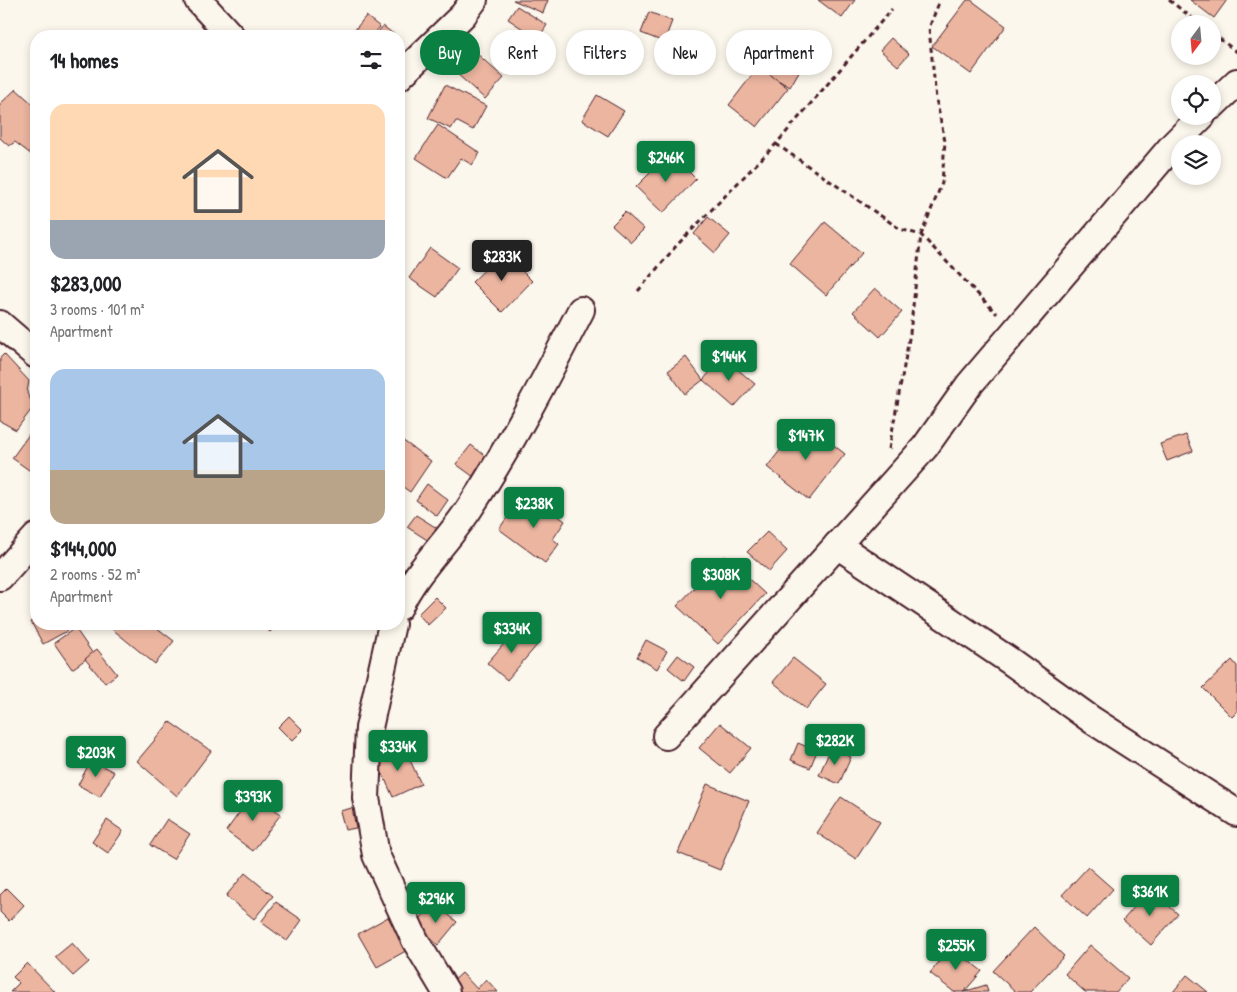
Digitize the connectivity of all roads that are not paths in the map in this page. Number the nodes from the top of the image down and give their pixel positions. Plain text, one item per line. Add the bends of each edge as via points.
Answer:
1 (198, 0) edge
2 (474, 0) edge
3 (226, 30) edge
4 (405, 72) edge
5 (1237, 82) edge
6 (1221, 97) edge
7 (1193, 125) edge
8 (581, 310) dead end
9 (0, 324) edge
10 (30, 350) edge
11 (30, 544) edge
12 (837, 545) junction
13 (0, 577) edge
14 (405, 593) edge
15 (390, 630) edge
16 (666, 736) dead end
17 (1237, 813) edge
18 (446, 992) edge

1 - 3 street
2 - 4 street
5 - 6 street
7 - 12 street via 969,385 925,447
8 - 14 street via 502,459 454,531
9 - 10 street
11 - 13 street
12 - 16 street
12 - 17 street via 1092,720
15 - 18 street via 369,728 366,798 376,855 415,940

